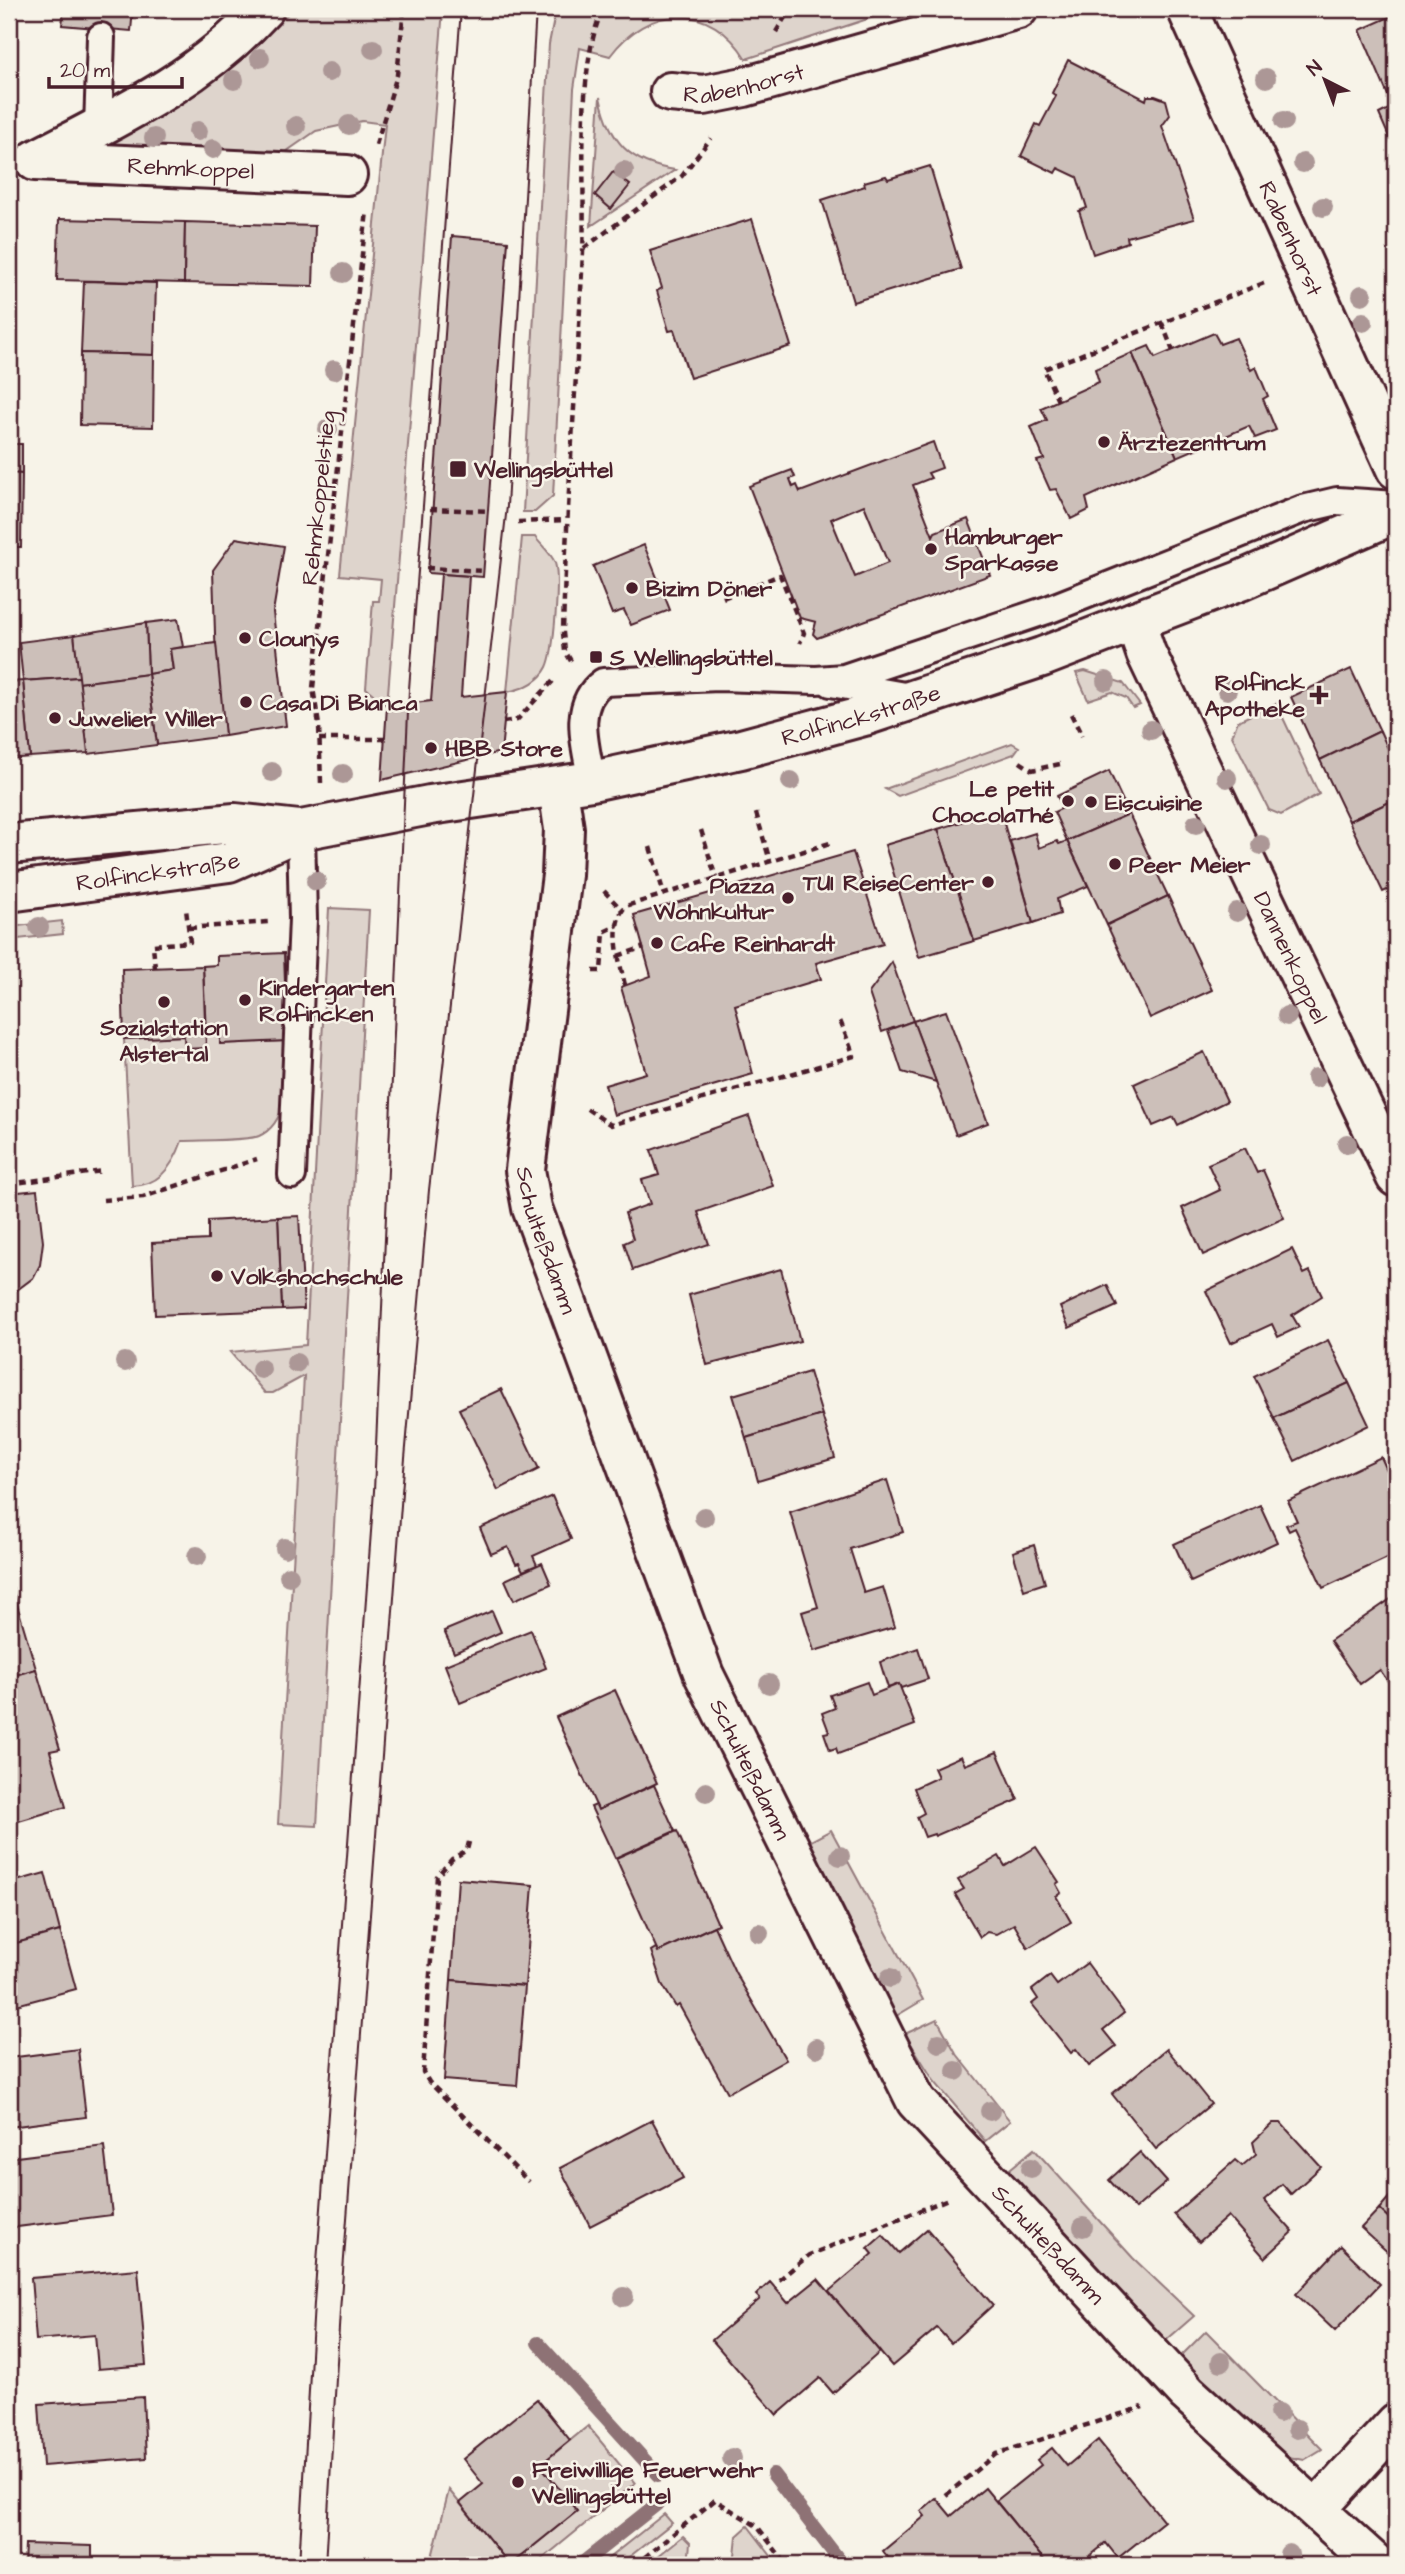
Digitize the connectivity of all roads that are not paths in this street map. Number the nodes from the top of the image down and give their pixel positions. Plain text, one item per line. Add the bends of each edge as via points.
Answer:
1 (264, 9) edge
2 (1018, 9) edge
3 (1188, 9) edge
4 (101, 37) dead end
5 (670, 92) dead end
6 (98, 128) junction
7 (22, 160) edge
8 (363, 178) road end
9 (1396, 469) edge
10 (1396, 505) edge
11 (1396, 513) edge
12 (1135, 621) junction
13 (817, 680) junction
14 (922, 698) junction
15 (575, 785) junction
16 (312, 827) junction
17 (9, 844) edge
18 (9, 892) edge
19 (292, 1175) dead end
20 (1396, 1177) edge
21 (1396, 2423) edge
22 (1318, 2508) junction
23 (1377, 2565) edge

1 - 6 street, Rehmkoppel via 241,34 160,96
2 - 5 street, Rabenhorst via 744,87 704,95
3 - 9 street, Rabenhorst
4 - 6 lane
6 - 7 street, Rehmkoppel
7 - 8 street, Rehmkoppel
10 - 13 lane via 1337,501 1303,509 1050,609 844,678
11 - 12 street, Rolfinckstraße
12 - 14 street, Rolfinckstraße
12 - 20 street, Dannenkoppel via 1146,653
13 - 14 lane
13 - 15 lane via 767,676 603,682 585,701
14 - 15 street, Rolfinckstraße via 741,748
15 - 16 street, Rolfinckstraße
15 - 22 street, Schulteßdamm via 524,1170 532,1208 704,1675 916,2101 1187,2393
16 - 17 street, Rolfinckstraße via 235,823
16 - 18 street, Rolfinckstraße via 229,862
16 - 19 lane via 303,919
21 - 22 street
22 - 23 street, Schulteßdamm

